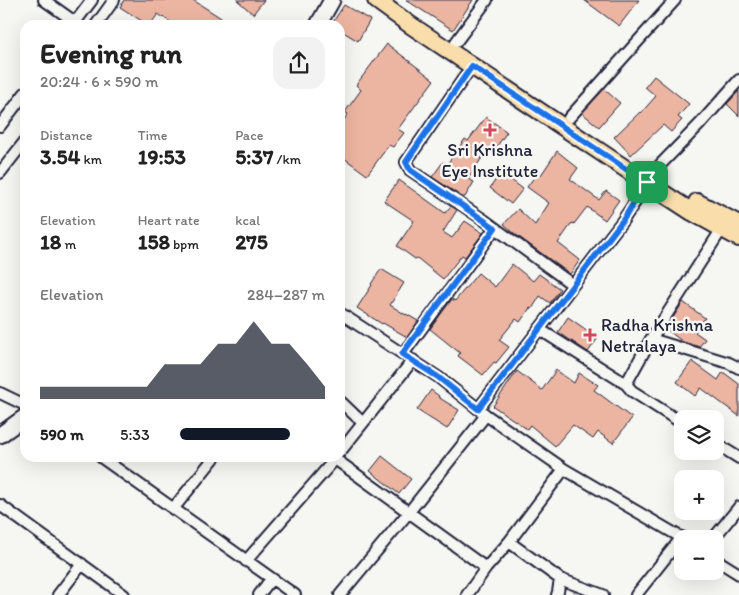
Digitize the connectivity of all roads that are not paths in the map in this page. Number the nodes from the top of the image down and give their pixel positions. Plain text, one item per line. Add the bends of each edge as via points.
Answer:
1 (44, 0) edge
2 (92, 0) edge
3 (114, 0) edge
4 (332, 0) edge
5 (376, 0) edge
6 (394, 0) edge
7 (487, 0) edge
8 (675, 0) edge
9 (69, 20) edge
10 (77, 20) edge
11 (100, 20) edge
12 (321, 20) edge
13 (456, 42) junction
14 (472, 66) junction
15 (739, 80) edge
16 (20, 101) edge
17 (569, 118) junction
18 (0, 126) edge
19 (20, 147) edge
20 (0, 173) edge
21 (650, 178) junction
22 (730, 224) edge
23 (495, 228) junction
24 (739, 238) edge
25 (573, 285) junction
26 (345, 316) edge
27 (539, 329) junction
28 (651, 339) junction
29 (402, 354) junction
30 (413, 360) junction
31 (739, 368) edge
32 (626, 384) junction
33 (0, 393) edge
34 (20, 403) edge
35 (345, 406) edge
36 (482, 412) junction
37 (674, 418) edge
38 (20, 421) edge
39 (363, 423) junction
40 (0, 435) edge
41 (345, 446) edge
42 (724, 449) edge
43 (739, 458) edge
44 (108, 462) edge
45 (211, 462) edge
46 (332, 462) edge
47 (345, 462) edge
48 (564, 468) junction
49 (0, 505) edge
50 (739, 507) edge
51 (173, 509) junction
52 (409, 512) junction
53 (720, 530) edge
54 (674, 533) edge
55 (509, 542) junction
56 (674, 549) edge
57 (246, 561) junction
58 (82, 564) junction
59 (724, 565) edge
60 (486, 568) junction
61 (739, 574) edge
62 (271, 579) junction
63 (560, 579) junction
64 (58, 595) edge
65 (124, 595) edge
66 (258, 595) edge
67 (295, 595) edge
68 (340, 595) edge
69 (467, 595) edge
70 (557, 595) edge
71 (603, 595) edge
72 (636, 595) edge

1 - 9 street
2 - 10 street
3 - 11 street
4 - 12 main road
5 - 14 main road
6 - 13 main road
7 - 13 street
8 - 17 street
13 - 17 main road
14 - 21 main road via 632,173
14 - 23 street via 406,162 410,170
15 - 21 street
16 - 18 street
17 - 21 main road via 644,169
19 - 20 street
21 - 22 main road via 692,212
21 - 25 street via 623,220
22 - 24 main road
22 - 28 street
23 - 25 street
23 - 29 street
25 - 27 street
26 - 29 street
27 - 32 street
27 - 36 street
28 - 31 street
28 - 32 street
29 - 30 street
30 - 36 street
30 - 39 street
32 - 37 street
33 - 34 street
35 - 39 street
36 - 48 street
36 - 52 street
38 - 40 main road
39 - 41 street
42 - 43 street
44 - 51 street
45 - 51 street
46 - 57 street
47 - 52 street
48 - 54 street
48 - 55 street
49 - 58 street
50 - 53 street
51 - 57 street
52 - 60 street
52 - 68 street
55 - 60 street
55 - 63 street
56 - 72 street
57 - 62 street
58 - 64 street
58 - 65 street
59 - 61 street
60 - 69 street
62 - 66 street
62 - 67 street
63 - 70 street
63 - 71 street

